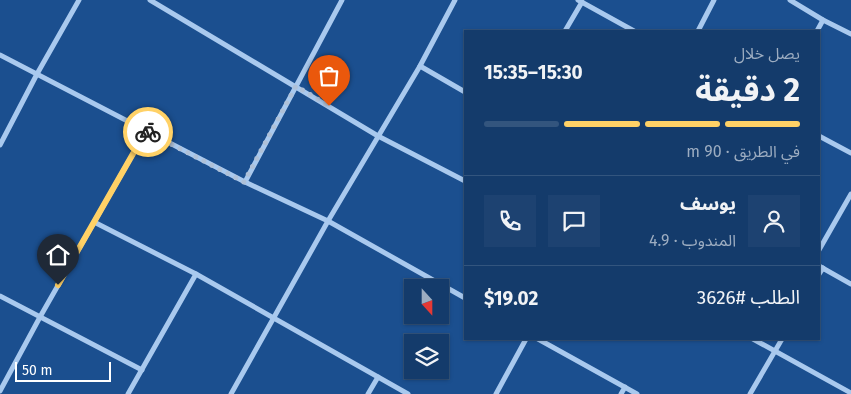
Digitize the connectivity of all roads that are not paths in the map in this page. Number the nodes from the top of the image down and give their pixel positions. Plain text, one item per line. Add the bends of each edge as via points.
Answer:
1 (79, 0) edge
2 (150, 0) edge
3 (342, 0) edge
4 (455, 0) edge
5 (714, 0) edge
6 (790, 0) edge
7 (580, 1) edge
8 (823, 20) junction
9 (566, 30) edge
10 (632, 30) edge
11 (699, 30) edge
12 (818, 30) edge
13 (851, 34) edge
14 (0, 55) edge
15 (420, 66) junction
16 (37, 74) junction
17 (296, 86) junction
18 (464, 91) edge
19 (146, 131) junction
20 (378, 136) junction
21 (820, 137) edge
22 (0, 145) edge
23 (851, 153) edge
24 (464, 180) edge
25 (244, 182) junction
26 (851, 194) edge
27 (328, 221) junction
28 (94, 222) junction
29 (820, 248) edge
30 (821, 267) edge
31 (196, 274) junction
32 (851, 284) edge
33 (0, 296) edge
34 (464, 297) edge
35 (40, 317) junction
36 (274, 319) junction
37 (525, 340) edge
38 (540, 340) edge
39 (755, 340) edge
40 (781, 340) edge
41 (775, 351) junction
42 (142, 370) junction
43 (378, 377) junction
44 (626, 387) junction
45 (0, 391) edge
46 (851, 393) edge
47 (128, 394) edge
48 (231, 394) edge
49 (368, 394) edge
50 (408, 394) edge
51 (496, 394) edge
52 (622, 394) edge
53 (637, 394) edge
54 (750, 394) edge

1 - 16 street
2 - 17 street
3 - 17 street
4 - 15 street
5 - 11 street
6 - 8 street
7 - 9 street
7 - 10 street
8 - 12 street
8 - 13 street
14 - 16 street
15 - 18 street
15 - 20 street
16 - 19 street
16 - 22 street
17 - 20 street
17 - 25 street
19 - 25 street
19 - 28 street
20 - 24 street
20 - 27 street
21 - 23 street
25 - 27 street
26 - 29 street
27 - 34 street
27 - 36 street
28 - 31 street
28 - 35 street
30 - 32 street
31 - 36 street
31 - 42 street
33 - 35 street
35 - 42 street
35 - 45 street
36 - 43 street
36 - 48 street
37 - 51 street
38 - 44 street
39 - 41 street
40 - 41 street
41 - 46 street
41 - 54 street
42 - 47 street
43 - 49 street
43 - 50 street
44 - 52 street
44 - 53 street

